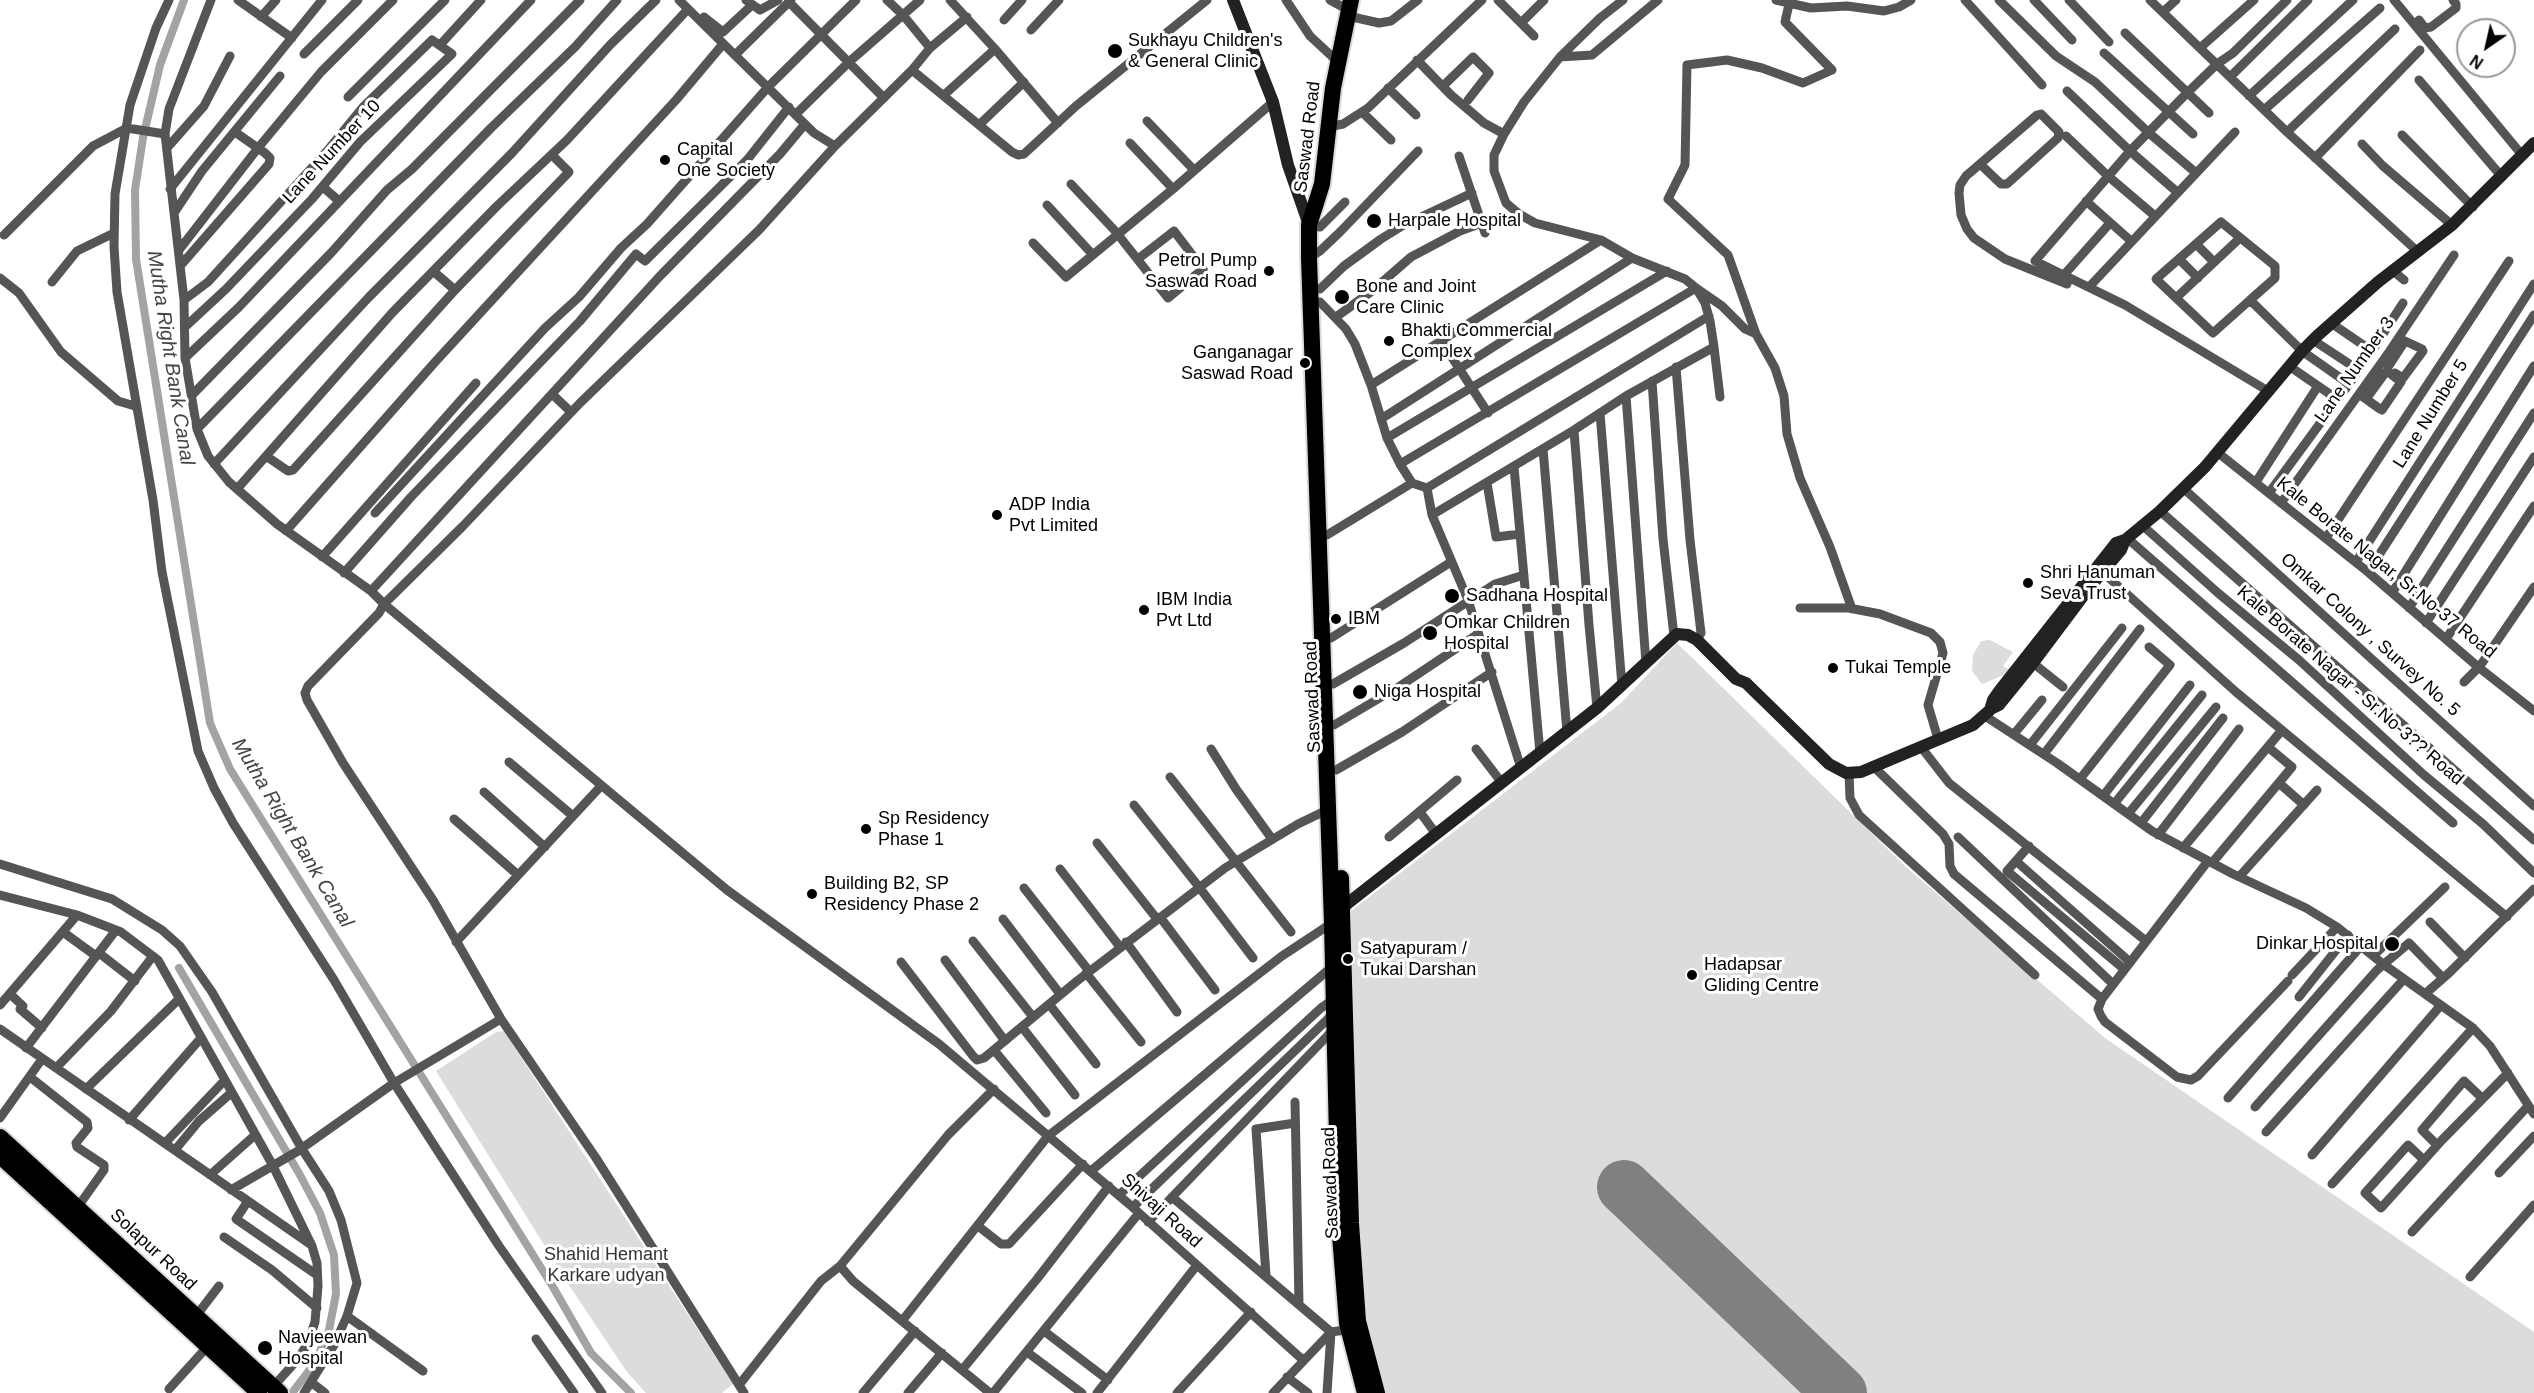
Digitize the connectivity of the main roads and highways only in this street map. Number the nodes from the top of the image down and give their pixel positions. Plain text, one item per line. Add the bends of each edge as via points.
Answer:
1 (1350, 7) edge
2 (1314, 254) junction
3 (0, 1137) edge
4 (0, 1156) edge
5 (1347, 1330) junction
6 (270, 1391) edge
7 (1365, 1393) edge
8 (1377, 1393) edge

1 - 2 highway, Saswad Road via 1328,127 1314,226
2 - 5 highway, Saswad Road via 1339,1223
2 - 5 highway, Saswad Road via 1320,295 1343,907 1351,1223
3 - 6 highway, Solapur Road via 196,1316
4 - 6 highway, Solapur Road via 208,1346
5 - 7 highway, Saswad Road
5 - 8 highway, Saswad Road

